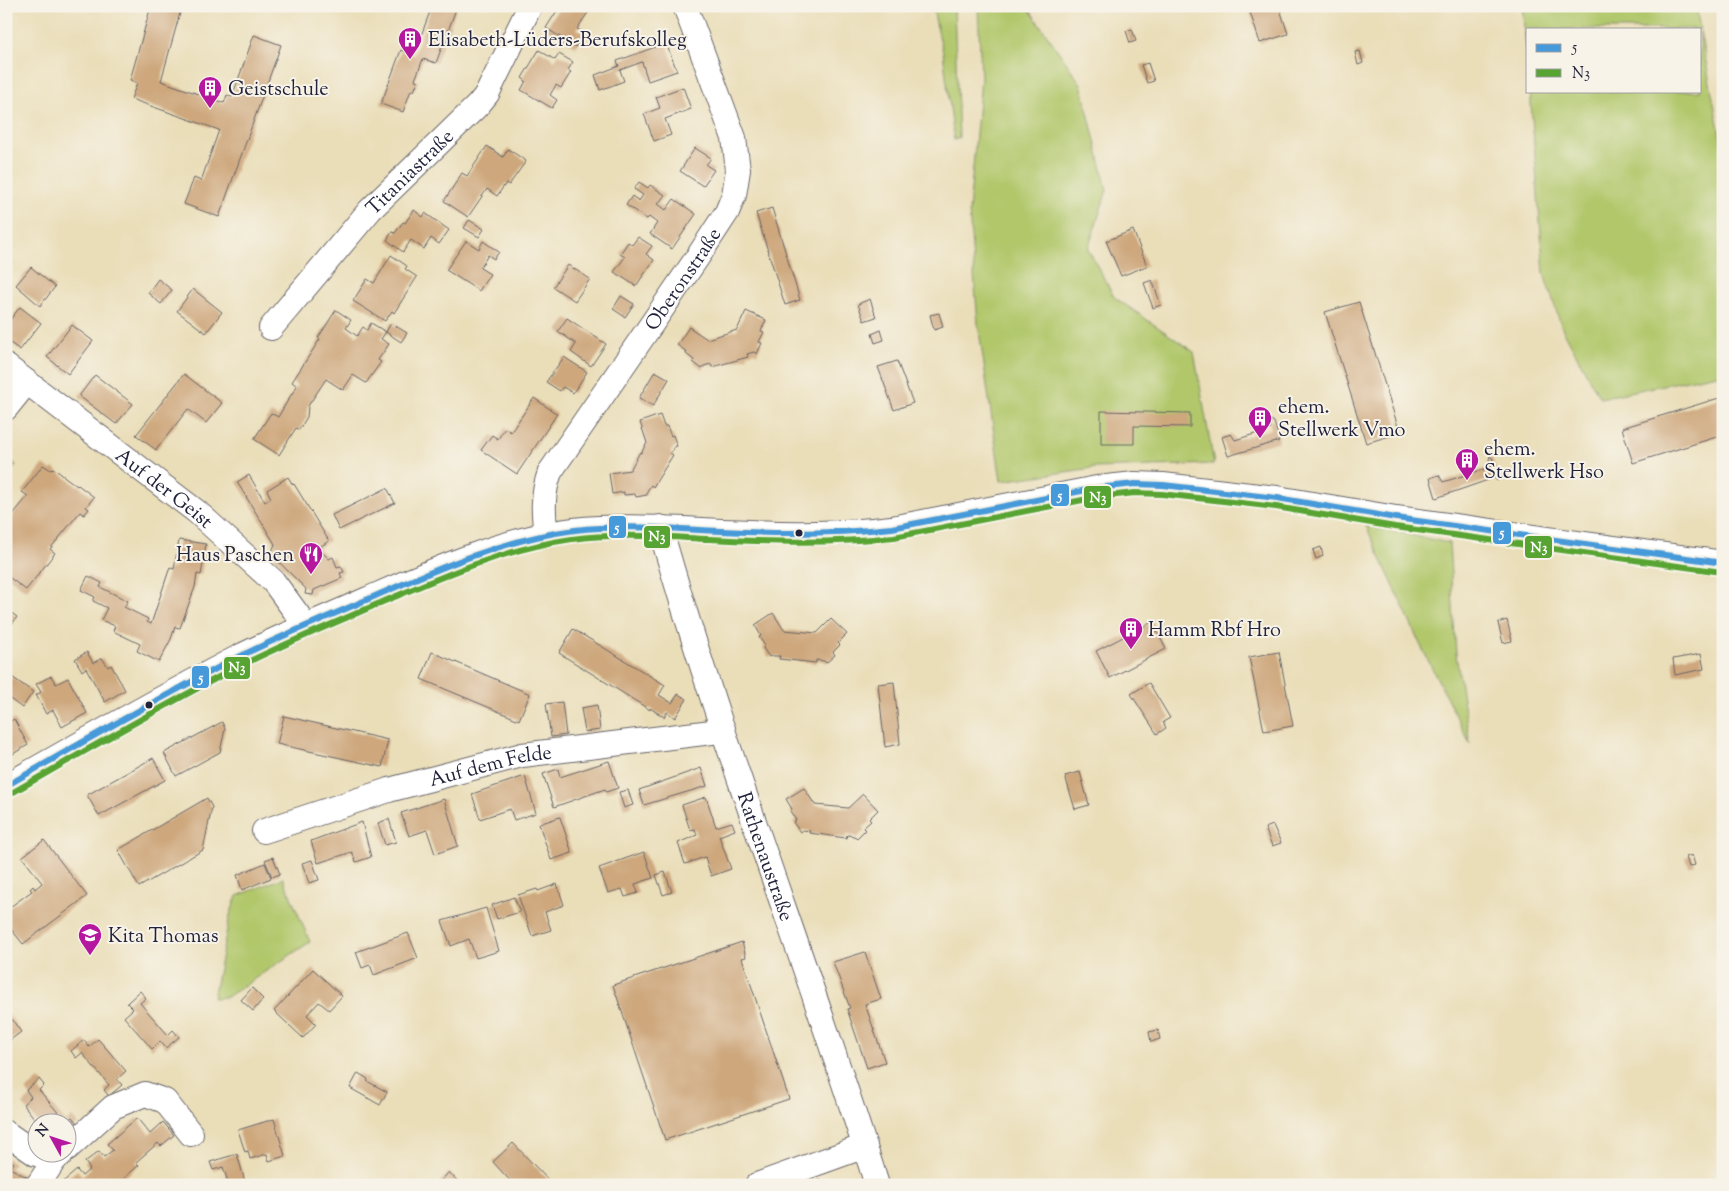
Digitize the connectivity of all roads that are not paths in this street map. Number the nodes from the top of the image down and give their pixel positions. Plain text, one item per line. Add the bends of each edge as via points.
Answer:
1 (530, 6) edge
2 (685, 6) edge
3 (271, 328) dead end
4 (6, 366) edge
5 (27, 382) junction
6 (6, 408) edge
7 (660, 527) junction
8 (546, 535) junction
9 (1723, 563) edge
10 (306, 626) junction
11 (723, 729) junction
12 (6, 786) edge
13 (264, 831) dead end
14 (6, 1133) edge
15 (191, 1134) dead end
16 (78, 1138) edge
17 (865, 1146) junction
18 (28, 1148) edge
19 (53, 1164) edge
20 (38, 1185) edge
21 (758, 1185) edge
22 (878, 1185) edge

1 - 3 street, Titaniastraße via 493,82 478,105 370,210
2 - 8 street, Oberonstraße via 734,138 738,170 734,195 727,212 697,258 550,472 542,504
4 - 5 street, Auf der Geist
5 - 6 street
5 - 10 street, Auf der Geist via 197,512 273,581
7 - 8 street via 591,528
7 - 9 street via 745,532 865,532 1097,488 1135,484 1277,498 1396,518
7 - 11 street, Rathenaustraße
8 - 10 street via 509,544 454,564
10 - 12 street via 240,656
11 - 13 street, Auf dem Felde via 522,755 389,790
11 - 17 street, Rathenaustraße
14 - 18 street
15 - 16 street via 164,1100 145,1094 113,1106
17 - 21 street
17 - 22 street, Rathenaustraße
19 - 20 street

